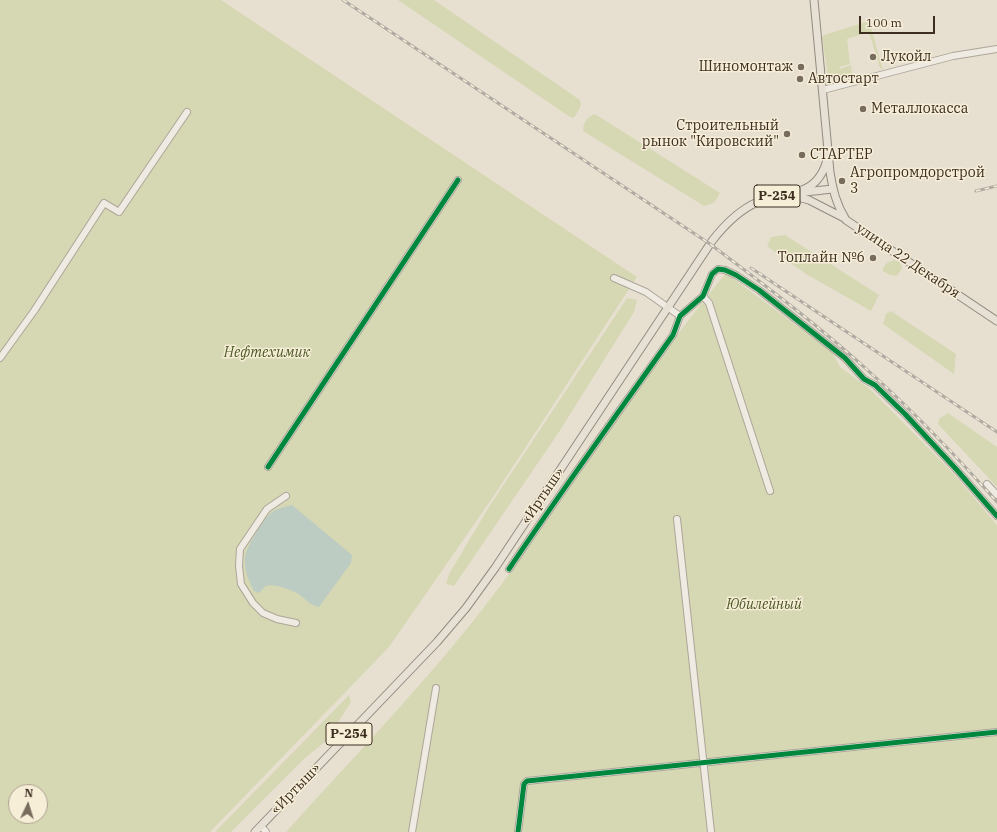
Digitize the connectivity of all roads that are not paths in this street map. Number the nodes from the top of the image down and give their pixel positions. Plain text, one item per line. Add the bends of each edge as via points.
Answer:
1 (814, 0) edge
2 (997, 49) edge
3 (823, 90) junction
4 (187, 112) dead end
5 (828, 154) junction
6 (458, 180) dead end
7 (832, 189) junction
8 (787, 194) junction
9 (846, 220) junction
10 (614, 278) dead end
11 (703, 296) junction
12 (668, 308) junction
13 (680, 316) junction
14 (997, 321) edge
15 (0, 358) edge
16 (268, 467) dead end
17 (987, 484) dead end
18 (770, 491) dead end
19 (997, 495) edge
20 (286, 496) dead end
21 (997, 516) edge
22 (677, 519) dead end
23 (509, 570) dead end
24 (296, 623) dead end
25 (436, 688) dead end
26 (997, 732) edge
27 (704, 761) junction
28 (261, 826) junction
29 (255, 832) edge
30 (266, 832) edge
31 (412, 832) edge
32 (518, 832) edge
33 (711, 832) edge

1 - 3 main road, улица 22 Декабря
2 - 3 street via 953,56
3 - 5 main road, улица 22 Декабря
4 - 15 street via 119,212 104,202 38,305
5 - 7 main road, улица 22 Декабря
5 - 8 main road via 824,169 816,181 803,190
6 - 16 street
7 - 8 main road, «Иртыш» / Р-254
7 - 9 main road, улица 22 Декабря via 838,208
8 - 9 main road via 809,200
8 - 12 main road, «Иртыш» / Р-254 via 757,201 729,220
9 - 14 main road, улица 22 Декабря
10 - 12 street via 646,292
11 - 13 street
11 - 18 street via 709,302
11 - 21 street via 712,274 718,270 736,275 759,290 845,358 864,379 875,386 951,463
12 - 13 street
12 - 28 main road, «Иртыш» / Р-254 via 466,608 437,642
13 - 23 street via 673,335 563,489
17 - 19 street
20 - 24 street via 262,515 240,548 238,566 241,584 263,613
22 - 27 street
25 - 31 street
26 - 27 street
27 - 32 street via 526,781
27 - 33 street
28 - 29 main road, «Иртыш» / Р-254
28 - 30 street

